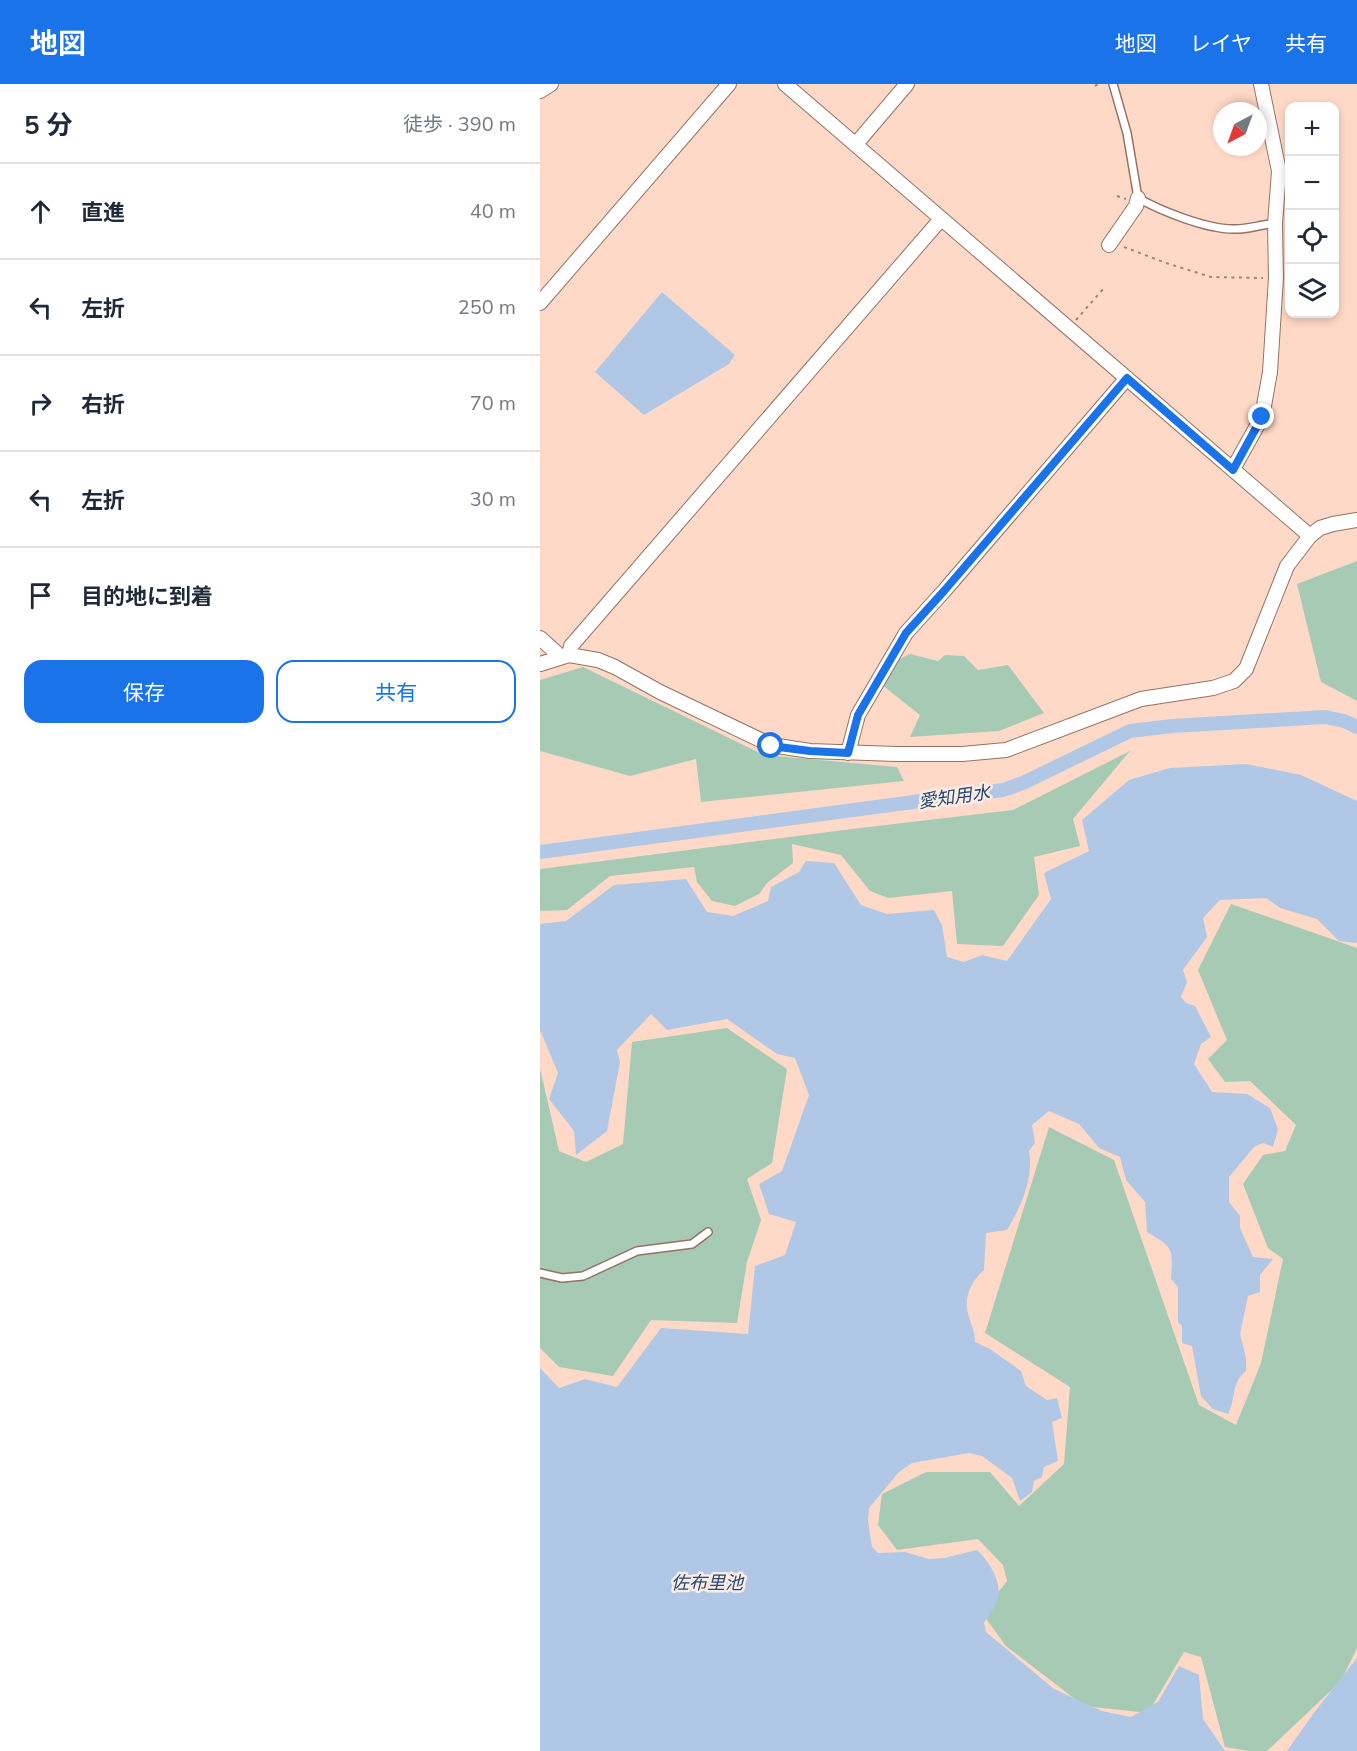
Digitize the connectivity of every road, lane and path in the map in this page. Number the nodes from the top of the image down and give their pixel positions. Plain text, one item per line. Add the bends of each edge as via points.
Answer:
1 (551, 84) edge
2 (729, 84) edge
3 (784, 84) edge
4 (908, 84) edge
5 (1113, 84) edge
6 (1261, 84) edge
7 (540, 91) edge
8 (856, 144) junction
9 (1138, 198) junction
10 (941, 219) junction
11 (1275, 224) junction
12 (1110, 243) joint
13 (1275, 278) junction
14 (1104, 288) dead end
15 (540, 303) edge
16 (1069, 328) junction
17 (1127, 378) junction
18 (1233, 470) junction
19 (1357, 520) edge
20 (1310, 536) junction
21 (540, 638) edge
22 (564, 656) junction
23 (540, 664) edge
24 (848, 753) junction
25 (708, 1232) dead end
26 (540, 1273) edge

1 - 7 street
2 - 15 street
3 - 8 street
4 - 8 street
5 - 9 lane via 1127,133
6 - 11 street via 1280,171
8 - 10 street
9 - 11 lane via 1163,212 1232,230
9 - 12 street
10 - 16 street
10 - 22 street
11 - 13 street
12 - 13 path via 1211,277
13 - 18 street via 1264,408
14 - 16 path
16 - 17 street
17 - 18 street
17 - 24 street via 906,633 858,715
18 - 20 street
19 - 20 street via 1320,528
20 - 24 street via 1287,566 1246,669 1234,681 1214,688 1141,699 1006,750 962,754
21 - 22 street
22 - 23 street
22 - 24 street via 598,660 615,667 771,746
25 - 26 lane via 692,1244 637,1251 583,1276 562,1278

